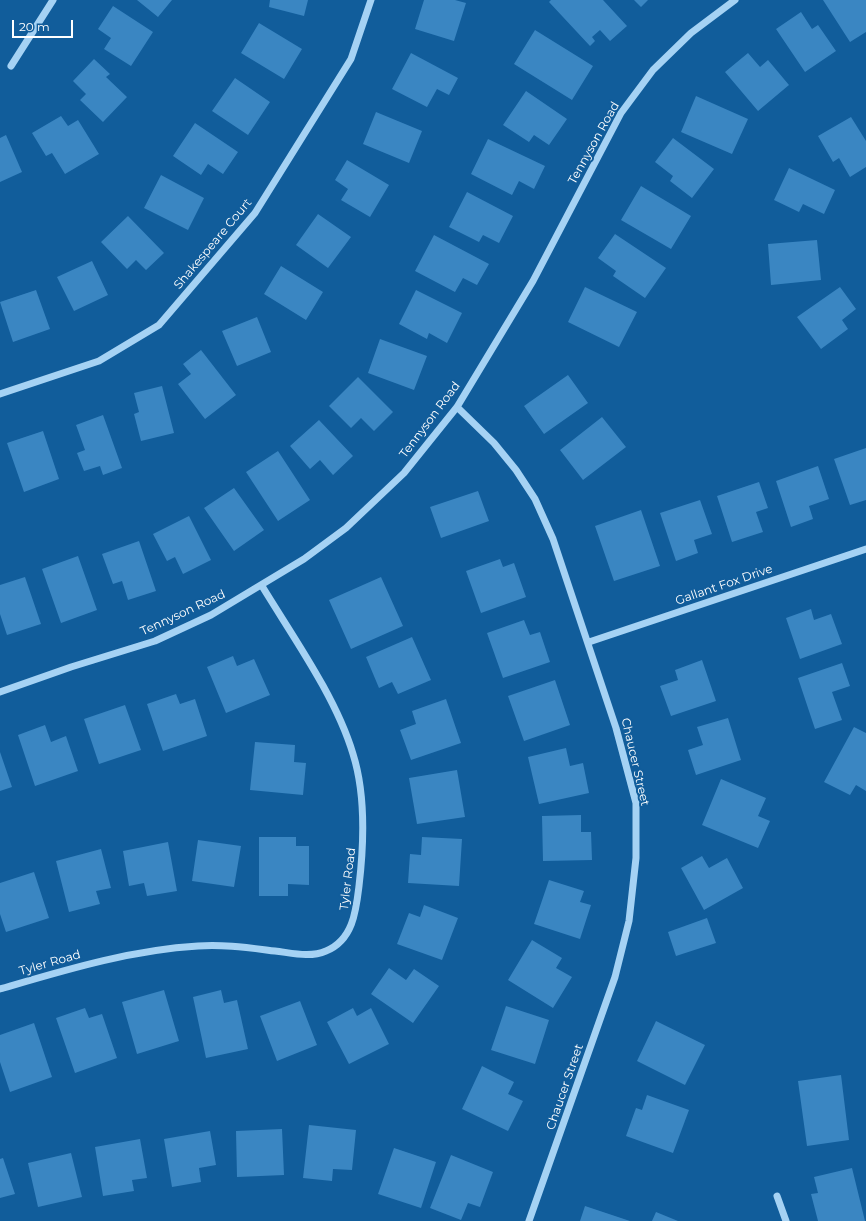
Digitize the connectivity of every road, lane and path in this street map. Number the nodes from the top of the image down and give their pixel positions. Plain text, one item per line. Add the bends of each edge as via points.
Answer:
1 (54, 0) edge
2 (371, 0) edge
3 (735, 0) edge
4 (11, 66) dead end
5 (0, 394) edge
6 (457, 407) junction
7 (866, 549) edge
8 (262, 586) junction
9 (589, 642) junction
10 (0, 692) edge
11 (0, 989) edge
12 (777, 1196) dead end
13 (529, 1221) edge
14 (786, 1221) edge

1 - 4 street
2 - 5 street, Shakespeare Court via 351,59 255,214 159,325 99,361
3 - 6 street, Tennyson Road via 691,33 653,70 621,113 533,280
6 - 8 street, Tennyson Road via 404,473 346,528
6 - 9 street, Chaucer Street via 494,443 535,499 553,539
7 - 9 street, Gallant Fox Drive
8 - 10 street, Tennyson Road via 211,615 155,641
8 - 11 street, Tyler Road via 330,700 354,756 361,798 364,843 356,916 347,933 338,945 312,955 243,947 192,946 148,951 86,964
9 - 13 street, Chaucer Street via 636,803 635,866 630,921 615,977
12 - 14 street

